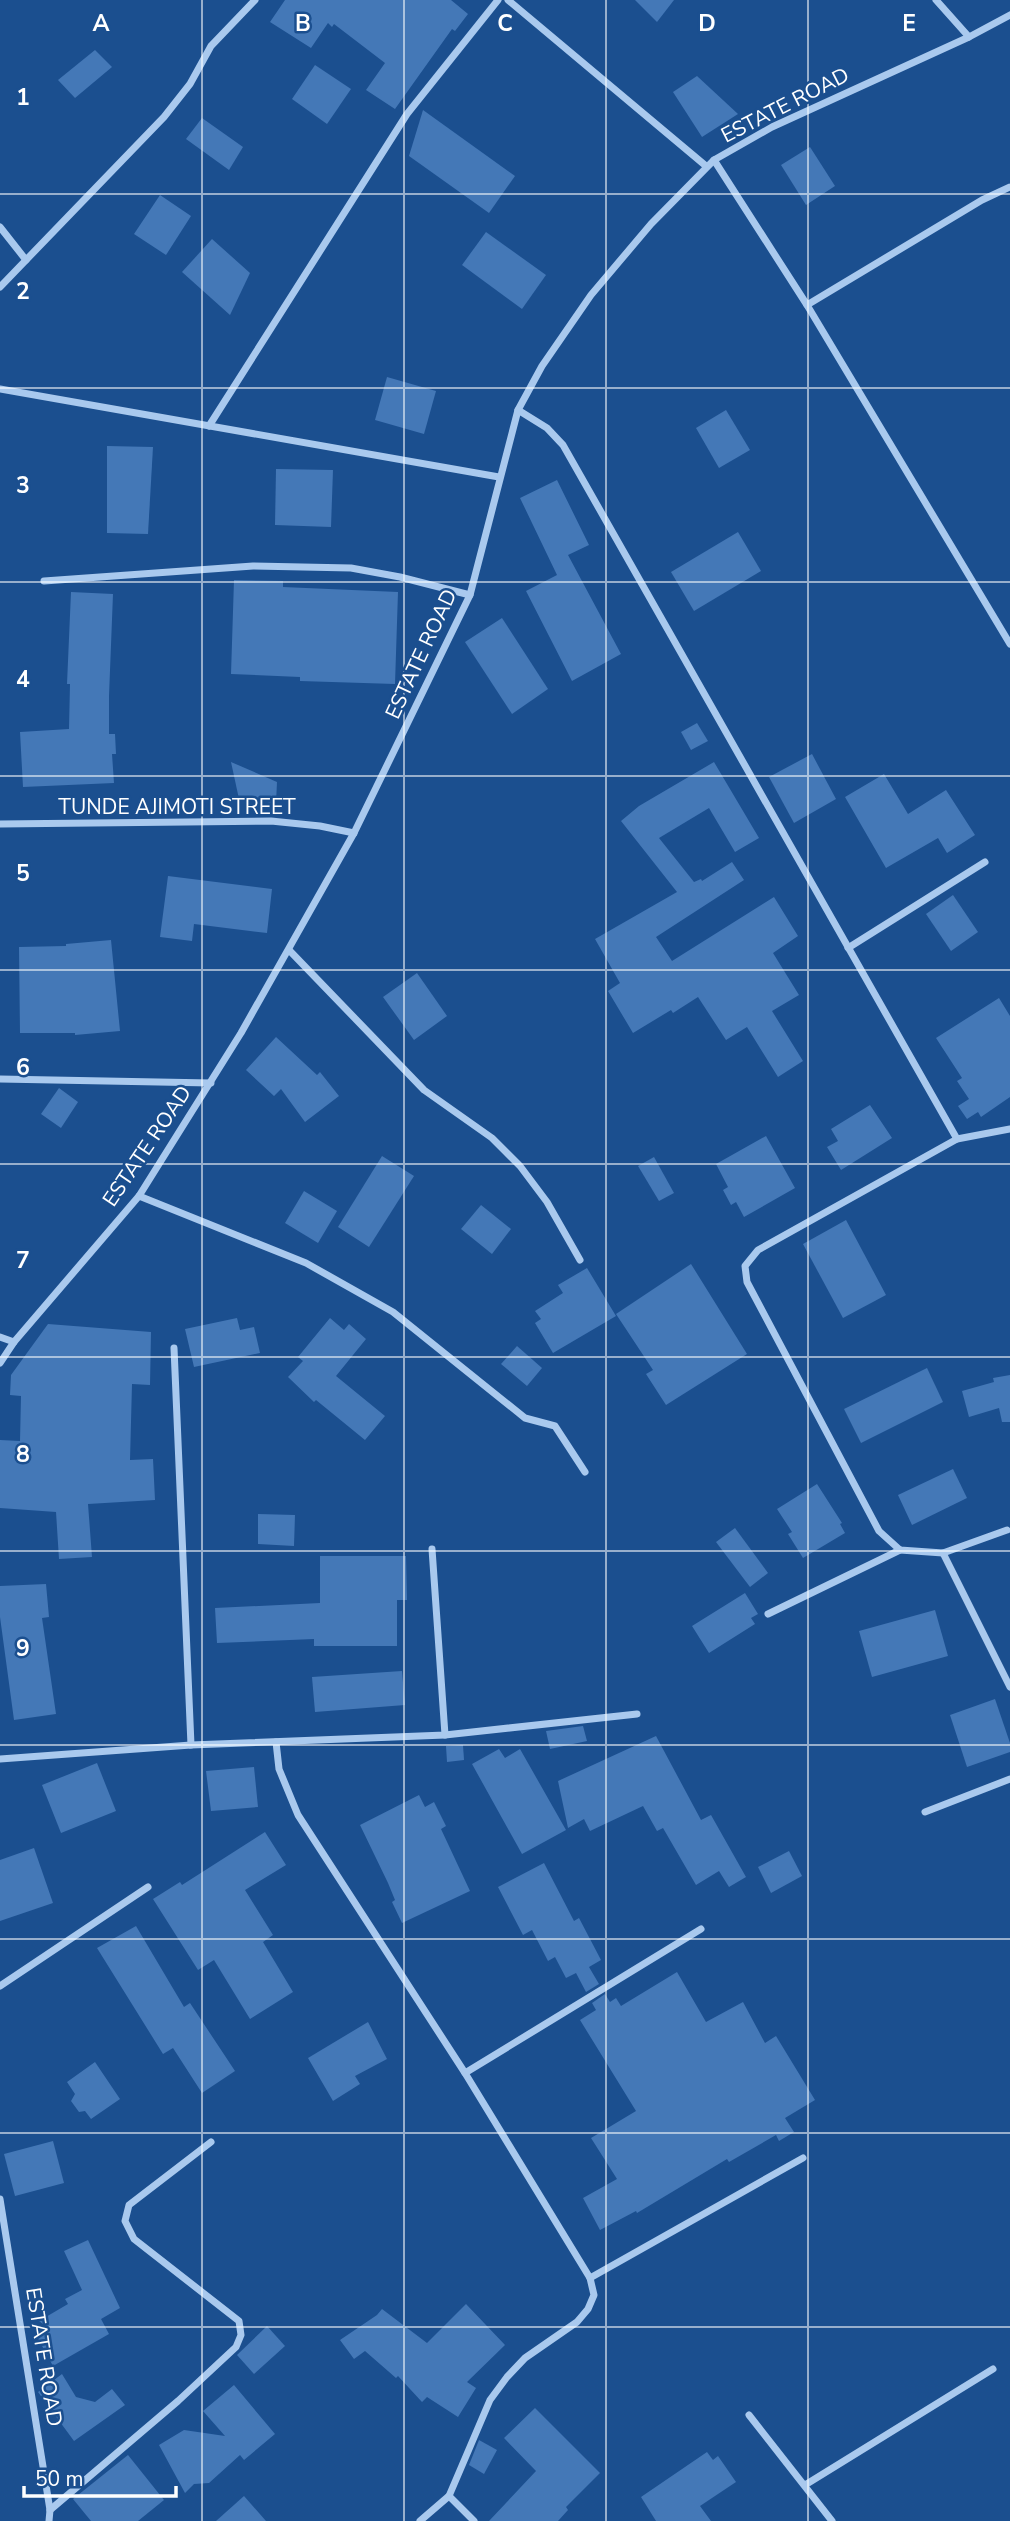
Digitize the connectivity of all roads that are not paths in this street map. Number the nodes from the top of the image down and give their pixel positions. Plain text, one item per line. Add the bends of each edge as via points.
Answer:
1 (255, 0) edge
2 (498, 0) edge
3 (508, 0) edge
4 (936, 0) edge
5 (1010, 15) edge
6 (969, 37) junction
7 (715, 160) junction
8 (706, 166) junction
9 (1010, 187) edge
10 (0, 227) edge
11 (26, 260) junction
12 (0, 287) edge
13 (807, 305) junction
14 (0, 388) edge
15 (518, 410) junction
16 (209, 426) junction
17 (499, 477) junction
18 (44, 581) dead end
19 (470, 595) junction
20 (1010, 645) edge
21 (0, 824) edge
22 (354, 833) junction
23 (985, 862) dead end
24 (848, 948) junction
25 (289, 950) junction
26 (0, 1079) edge
27 (211, 1083) junction
28 (1010, 1129) edge
29 (957, 1139) junction
30 (139, 1196) junction
31 (580, 1260) dead end
32 (0, 1337) edge
33 (14, 1342) junction
34 (174, 1348) dead end
35 (0, 1363) edge
36 (585, 1472) dead end
37 (1007, 1530) dead end
38 (432, 1549) dead end
39 (900, 1550) junction
40 (943, 1553) junction
41 (768, 1614) dead end
42 (1010, 1687) edge
43 (637, 1714) dead end
44 (445, 1735) junction
45 (275, 1742) junction
46 (191, 1745) junction
47 (0, 1759) edge
48 (1010, 1779) edge
49 (925, 1812) dead end
50 (148, 1887) dead end
51 (701, 1929) dead end
52 (0, 1986) edge
53 (465, 2073) junction
54 (211, 2142) dead end
55 (803, 2158) dead end
56 (0, 2199) edge
57 (3, 2232) edge
58 (590, 2278) junction
59 (993, 2369) dead end
60 (749, 2415) dead end
61 (805, 2484) junction
62 (449, 2496) junction
63 (50, 2510) junction
64 (48, 2521) edge
65 (420, 2521) edge
66 (474, 2521) edge
67 (832, 2521) edge

1 - 11 street via 211,46 164,117
2 - 16 street via 408,114
3 - 8 street
4 - 6 street
5 - 6 street, ESTATE ROAD
6 - 7 street, ESTATE ROAD via 772,127
7 - 8 street, ESTATE ROAD
7 - 13 street
8 - 15 street, ESTATE ROAD via 591,295
9 - 13 street
10 - 11 street
11 - 12 street
13 - 20 street
14 - 16 street
15 - 17 street, ESTATE ROAD
15 - 24 street via 547,428 562,445
16 - 17 street
17 - 19 street, ESTATE ROAD
18 - 19 street via 253,566 351,568
19 - 22 street, ESTATE ROAD
21 - 22 street, TUNDE AJIMOTI STREET via 271,821
22 - 25 street, ESTATE ROAD
23 - 24 street
24 - 29 street
25 - 27 street, ESTATE ROAD
25 - 31 street via 424,1090 492,1138 520,1166
26 - 27 street
27 - 30 street, ESTATE ROAD
28 - 29 street
29 - 39 street via 758,1250 745,1266 747,1282 878,1531
30 - 33 street, ESTATE ROAD
30 - 36 street via 306,1263 393,1312 526,1418 555,1426
32 - 33 street
33 - 35 street, ESTATE ROAD
34 - 46 street
37 - 40 street
38 - 44 street
39 - 40 street
39 - 41 street
40 - 42 street
43 - 44 street
44 - 45 street
45 - 46 street
45 - 53 street via 279,1769 298,1815
46 - 47 street
48 - 49 street
50 - 52 street
51 - 53 street
53 - 58 street
54 - 63 street via 129,2204 125,2221 134,2239 239,2321 242,2335 236,2347 178,2401
55 - 58 street
56 - 57 street, ESTATE ROAD
57 - 63 street, ESTATE ROAD
58 - 62 street via 594,2294 588,2309 577,2322 525,2358 489,2400
59 - 61 street
60 - 61 street
61 - 67 street
62 - 65 street
62 - 66 street
63 - 64 street, ESTATE ROAD

